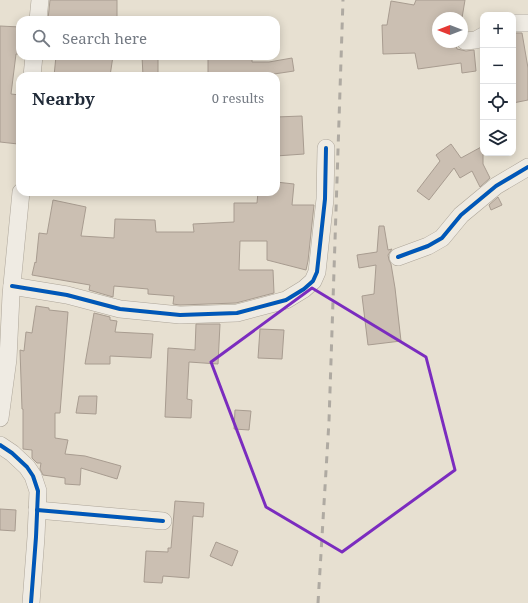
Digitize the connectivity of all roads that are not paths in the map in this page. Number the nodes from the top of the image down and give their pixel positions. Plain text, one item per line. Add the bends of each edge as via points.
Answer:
1 (40, 0) edge
2 (38, 16) edge
3 (516, 23) edge
4 (528, 23) edge
5 (480, 38) edge
6 (468, 41) edge
7 (34, 60) edge
8 (32, 72) edge
9 (326, 148) dead end
10 (528, 167) edge
11 (22, 196) edge
12 (398, 257) dead end
13 (12, 286) junction
14 (0, 418) edge
15 (0, 445) edge
16 (38, 510) junction
17 (163, 521) dead end
18 (31, 603) edge

1 - 2 street
3 - 4 street
5 - 6 street
7 - 8 street
9 - 13 street via 325,199 316,272 313,281 286,300 236,314 180,315 120,309
10 - 12 street via 496,186 461,215 442,238
11 - 13 street
13 - 14 street via 8,359
15 - 16 street via 27,467 33,476 38,491
16 - 17 street
16 - 18 street

